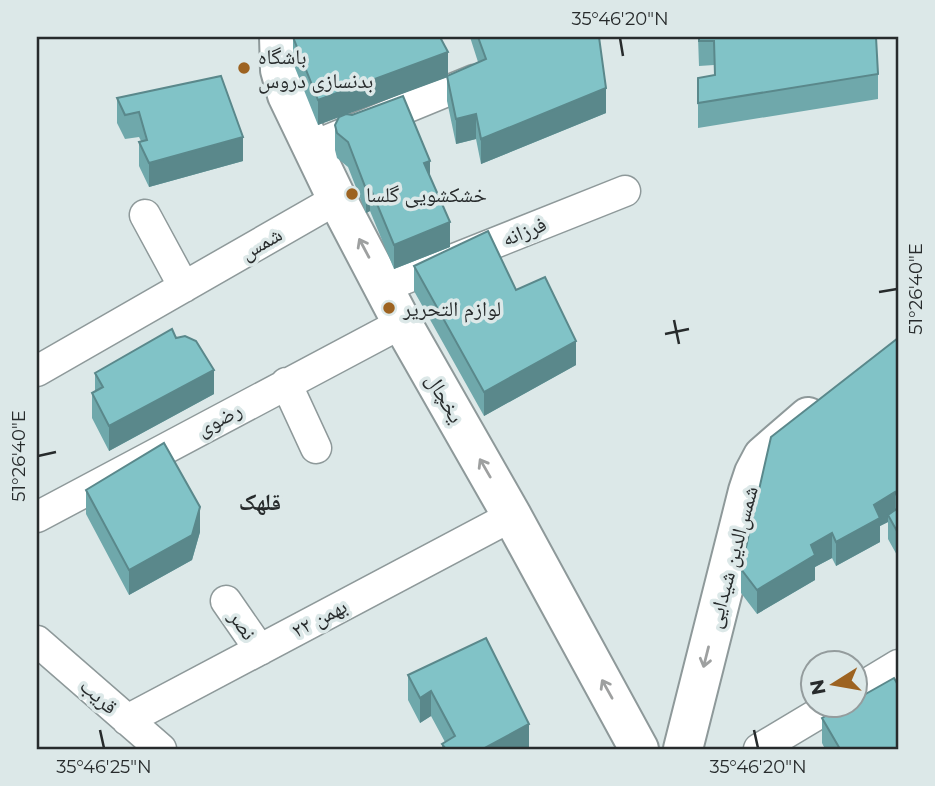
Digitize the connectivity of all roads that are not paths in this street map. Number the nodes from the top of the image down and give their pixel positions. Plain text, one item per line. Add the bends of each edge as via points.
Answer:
1 (279, 37) edge
2 (474, 80) edge
3 (311, 146) junction
4 (625, 191) dead end
5 (337, 199) junction
6 (145, 215) dead end
7 (184, 287) junction
8 (384, 287) junction
9 (402, 323) junction
10 (37, 371) edge
11 (286, 383) junction
12 (829, 399) edge
13 (316, 448) dead end
14 (512, 516) junction
15 (37, 517) edge
16 (226, 601) dead end
17 (37, 641) edge
18 (260, 650) junction
19 (898, 665) edge
20 (869, 683) edge
21 (127, 720) junction
22 (806, 720) edge
23 (162, 749) edge
24 (639, 749) edge
25 (683, 749) edge
26 (759, 749) edge

1 - 3 street, یخچال via 287,95
2 - 3 street
3 - 5 street, یخچال
4 - 8 street, فرزانه
5 - 7 street, شمس
8 -> 5 street, یخچال
6 - 7 street
7 - 10 street, شمس
8 - 9 street, یخچال
9 - 11 street, رضوی
14 -> 9 street, یخچال
11 - 13 street
11 - 15 street, رضوی
12 -> 25 street, شمس‌الدین شیدایی via 763,456 754,473
14 - 18 street, ۲۲ بهمن
24 -> 14 street, یخچال
16 - 18 street, نصر
17 - 21 street, قریب
18 - 21 street, ۲۲ بهمن
19 - 20 street
21 - 23 street, قریب
22 - 26 street

